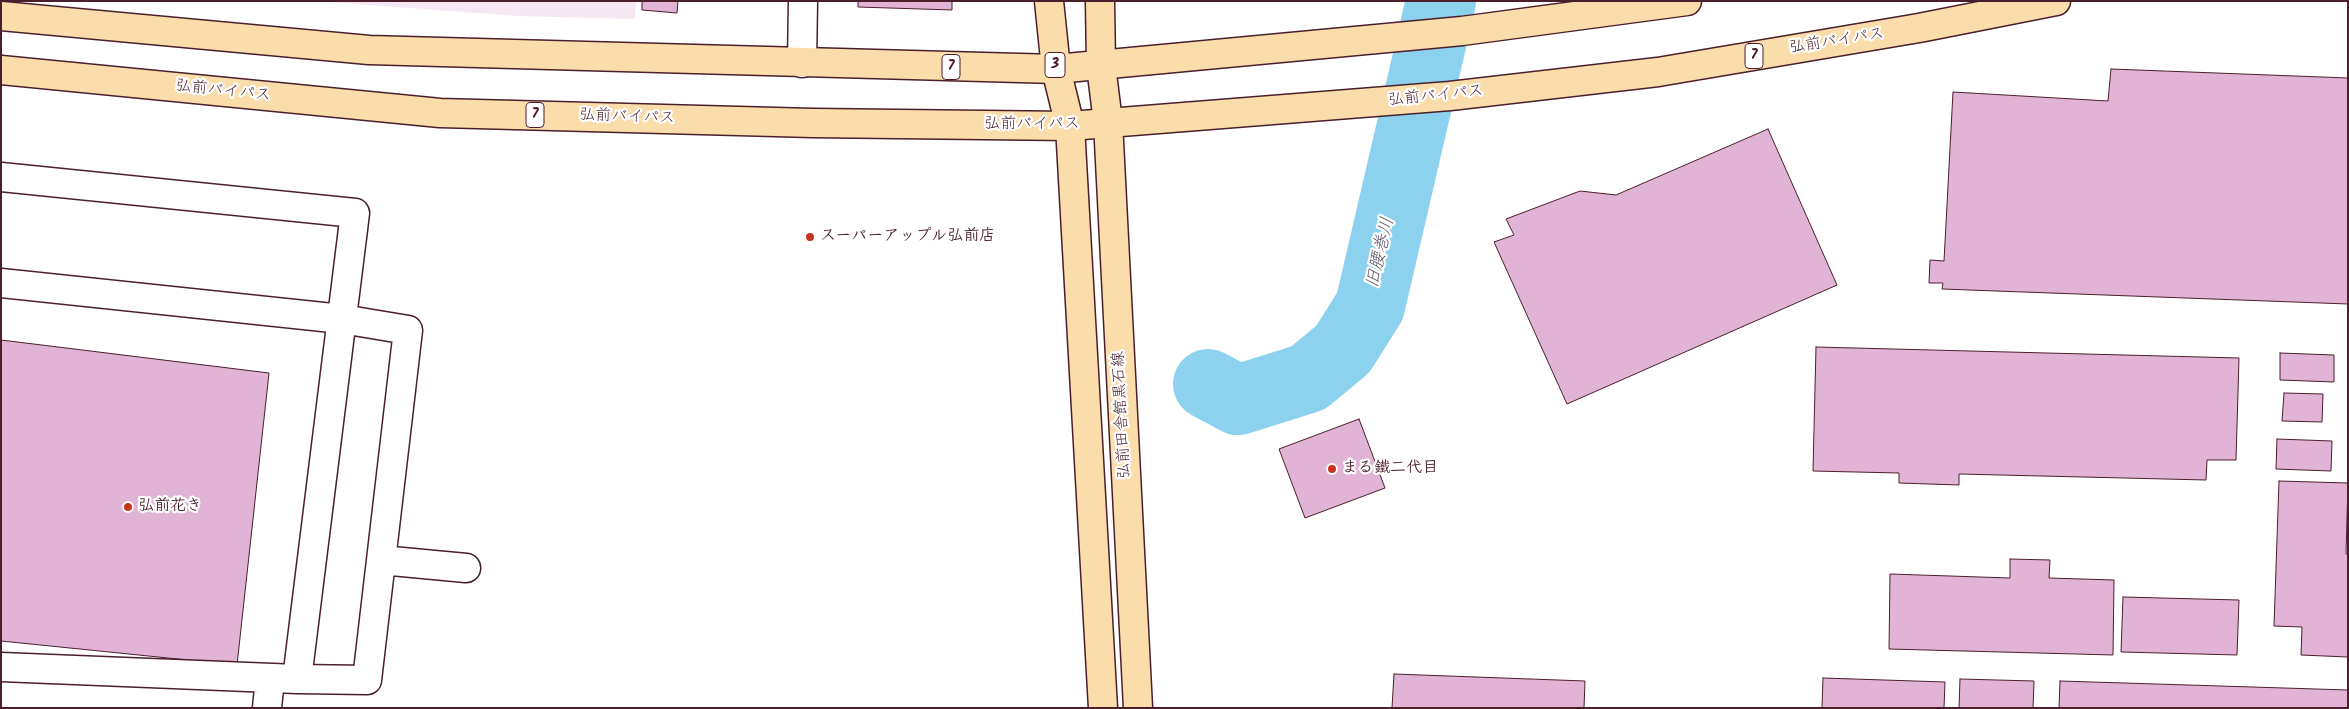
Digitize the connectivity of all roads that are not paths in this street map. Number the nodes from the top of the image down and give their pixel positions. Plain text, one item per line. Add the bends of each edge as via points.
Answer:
1 (803, 1) edge
2 (1049, 1) edge
3 (1100, 1) edge
4 (1687, 1) edge
5 (2056, 1) edge
6 (1, 16) edge
7 (802, 63) junction
8 (1101, 66) junction
9 (1, 70) edge
10 (1056, 70) junction
11 (1108, 122) junction
12 (1070, 126) junction
13 (1, 177) edge
14 (1, 283) edge
15 (342, 318) junction
16 (381, 560) junction
17 (466, 568) dead end
18 (1, 667) edge
19 (270, 678) junction
20 (297, 679) junction
21 (267, 708) edge
22 (1103, 708) edge
23 (1138, 708) edge

1 - 7 lane
2 - 10 main road, 3
3 - 8 main road, 弘前田舎館黒石線
4 - 8 main road, 7 via 1462,31
5 - 11 main road, 弘前バイパス / 7 via 1919,28 1668,70 1357,105
6 - 7 main road, 7 via 369,50
7 - 10 main road, 7
8 - 10 main road, 7
8 - 11 main road, 弘前田舎館黒石線
9 - 12 main road, 弘前バイパス / 7 via 440,113
10 - 12 main road, 3
11 - 12 main road, 弘前バイパス / 7
11 - 23 main road, 弘前田舎館黒石線
12 - 22 main road
13 - 15 lane via 355,213
14 - 15 lane
15 - 16 lane via 408,330
15 - 20 lane
16 - 17 lane
16 - 20 lane via 367,680
18 - 19 lane
19 - 20 lane
19 - 21 lane

